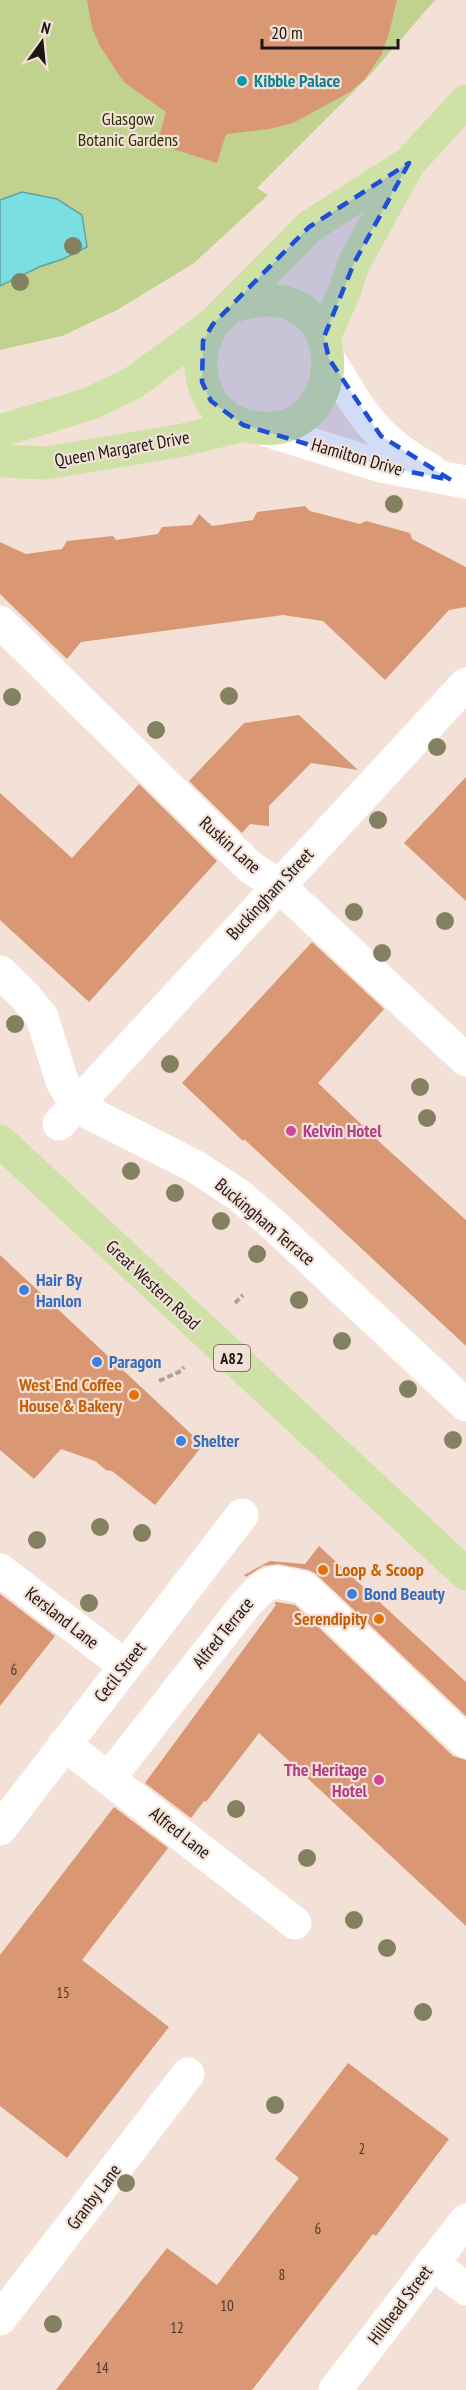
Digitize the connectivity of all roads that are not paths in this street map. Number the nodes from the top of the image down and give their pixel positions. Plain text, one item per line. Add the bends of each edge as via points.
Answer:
1 (466, 101) edge
2 (409, 163) junction
3 (221, 316) junction
4 (326, 348) junction
5 (253, 427) junction
6 (0, 431) edge
7 (0, 461) edge
8 (459, 481) edge
9 (0, 622) edge
10 (466, 684) edge
11 (278, 885) junction
12 (0, 972) edge
13 (466, 1060) edge
14 (68, 1115) junction
15 (0, 1141) edge
16 (466, 1405) edge
17 (242, 1515) dead end
18 (0, 1570) edge
19 (466, 1574) edge
20 (125, 1666) junction
21 (466, 1743) edge
22 (64, 1744) junction
23 (109, 1778) junction
24 (0, 1829) edge
25 (295, 1923) dead end
26 (188, 2074) dead end
27 (466, 2220) edge
28 (432, 2263) junction
29 (466, 2289) edge
30 (0, 2319) edge
31 (335, 2390) edge

1 - 2 main road, Queen Margaret Drive
2 - 3 main road, Queen Margaret Drive via 309,227
2 - 4 main road, Queen Margaret Drive via 354,263
3 - 4 main road, Queen Margaret Drive via 250,300 272,299 293,306 311,319
3 - 5 main road, Queen Margaret Drive via 203,341 199,362 202,382 211,401 225,416
3 - 6 main road, Queen Margaret Drive via 154,369 111,394
4 - 5 main road, Queen Margaret Drive via 327,381 318,400 302,417 284,426
4 - 8 street, Hamilton Drive via 362,415 381,436 410,458
5 - 7 main road, Queen Margaret Drive via 45,463
5 - 8 street, Hamilton Drive via 381,466
9 - 11 street, Ruskin Lane via 250,867
10 - 11 street, Buckingham Street
11 - 13 street, Ruskin Lane
11 - 14 street, Buckingham Street
12 - 14 street via 42,1017
14 - 16 street, Buckingham Terrace via 196,1167 240,1196
15 - 19 main road, Great Western Road / A82
17 - 20 street, Cecil Street
18 - 20 street, Kersland Lane
20 - 22 street, Cecil Street
21 - 23 street, Alfred Terrace via 304,1588 282,1582 264,1584 246,1604
22 - 23 street, Alfred Lane
22 - 24 street, Cecil Street
23 - 25 street, Alfred Lane
26 - 30 street, Granby Lane
27 - 28 street, Hillhead Street
28 - 29 street
28 - 31 street, Hillhead Street

